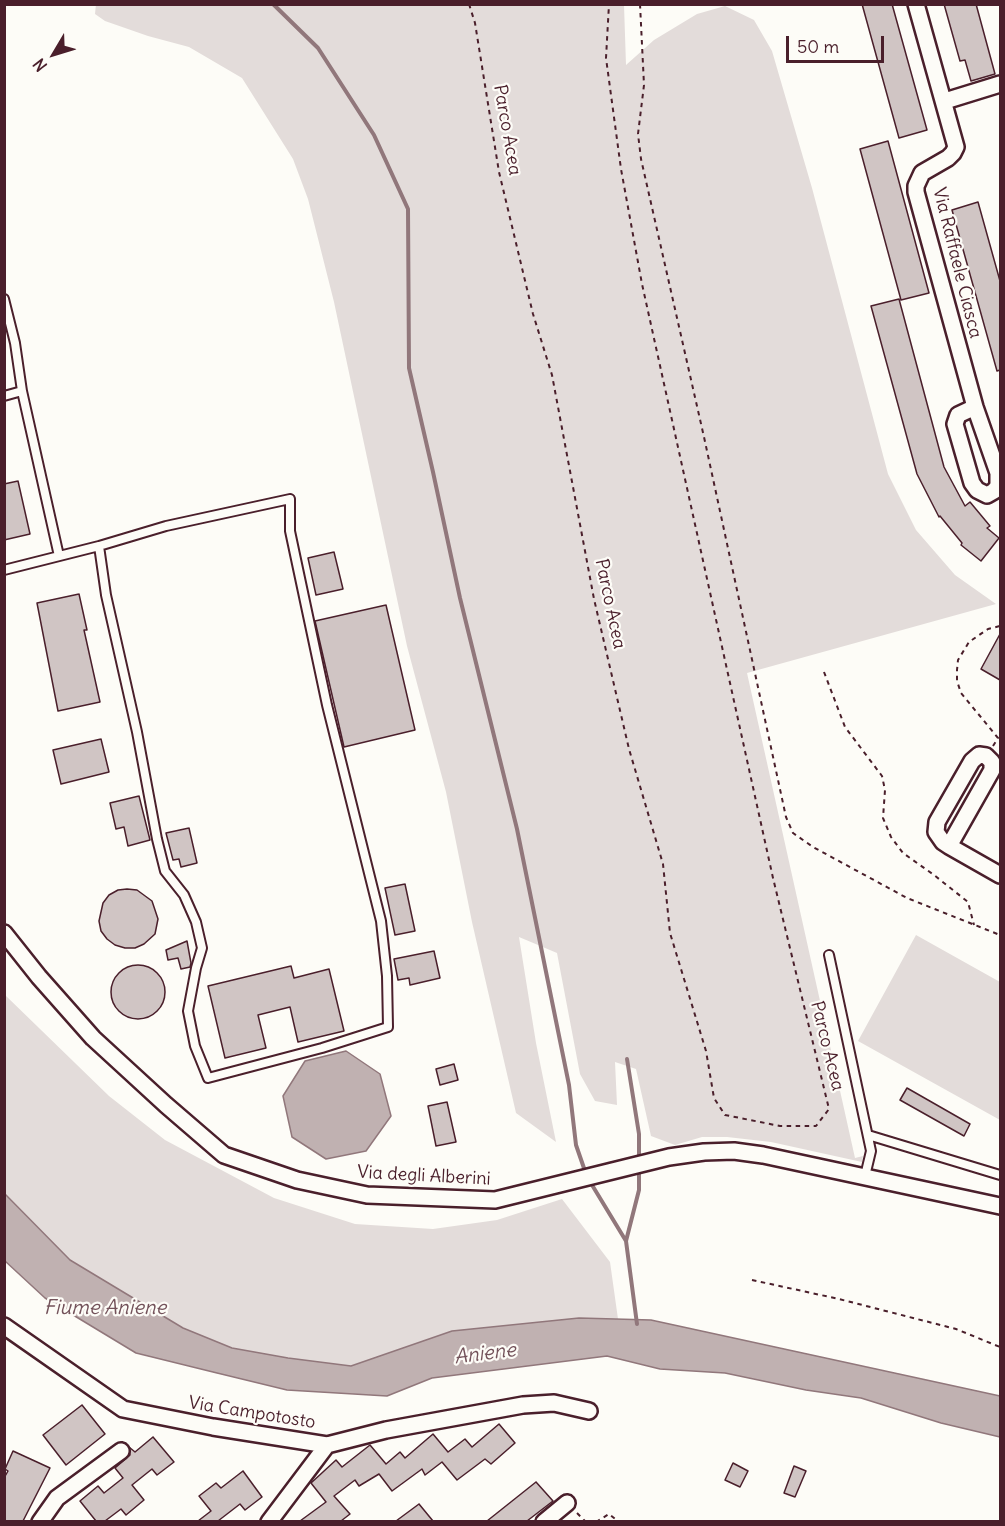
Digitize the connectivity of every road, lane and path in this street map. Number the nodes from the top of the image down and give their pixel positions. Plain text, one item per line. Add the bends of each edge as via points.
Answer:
1 (468, 4) edge
2 (609, 4) edge
3 (640, 4) edge
4 (916, 4) edge
5 (1000, 84) edge
6 (945, 101) junction
7 (4, 299) edge
8 (22, 391) junction
9 (4, 396) edge
10 (975, 407) junction
11 (99, 546) junction
12 (59, 556) junction
13 (4, 570) edge
14 (1000, 626) edge
15 (824, 672) dead end
16 (986, 756) junction
17 (949, 846) junction
18 (1000, 875) edge
19 (974, 925) junction
20 (4, 933) edge
21 (1000, 935) edge
22 (829, 955) dead end
23 (868, 1135) junction
24 (1000, 1175) edge
25 (865, 1176) junction
26 (1000, 1206) edge
27 (752, 1280) dead end
28 (4, 1326) edge
29 (1000, 1347) edge
30 (589, 1411) dead end
31 (327, 1445) junction
32 (121, 1451) dead end
33 (567, 1503) dead end
34 (40, 1521) edge
35 (269, 1521) edge
36 (544, 1521) edge
37 (596, 1521) edge
38 (619, 1521) edge

1 - 2 path, Parco Acea via 475,23 500,172 552,375 594,599 629,749 663,864 670,933 706,1051 714,1098 725,1115 780,1126 816,1126 829,1109 773,878 642,284 606,58
3 - 19 path via 644,85 638,134 641,159 786,817 793,833 813,847 906,898
4 - 6 street
5 - 6 street
6 - 10 street, Via Raffaele Ciasca via 956,147 948,158 921,173 916,192
7 - 8 lane
8 - 9 lane
8 - 12 lane
10 - 10 street, Via Raffaele Ciasca via 958,415 955,424 972,483 987,495 999,480
11 - 11 lane via 166,526 290,499 290,531 324,694 381,921 388,1027 208,1078 195,1046 188,1011 202,948 184,895 165,871
11 - 12 lane
12 - 13 lane
14 - 16 path via 969,642 958,660 961,693 998,738
15 - 19 path via 845,727 882,776 884,818 891,837 903,854 968,902
16 - 17 street via 993,770
16 - 17 street via 979,755 972,761 937,822 937,836
17 - 18 street
19 - 21 path
20 - 25 street, Via degli Alberini via 93,1038 224,1155 297,1180 367,1195 495,1200 704,1152 747,1153
22 - 23 lane
23 - 24 lane
23 - 25 lane via 871,1151
25 - 26 street, Via degli Alberini
27 - 29 path via 956,1329
28 - 31 street, Via Campotosto via 123,1409
30 - 31 street, Via Campotosto via 554,1403 523,1405
31 - 35 street
32 - 34 street via 57,1498
33 - 36 street
37 - 38 path via 609,1514

